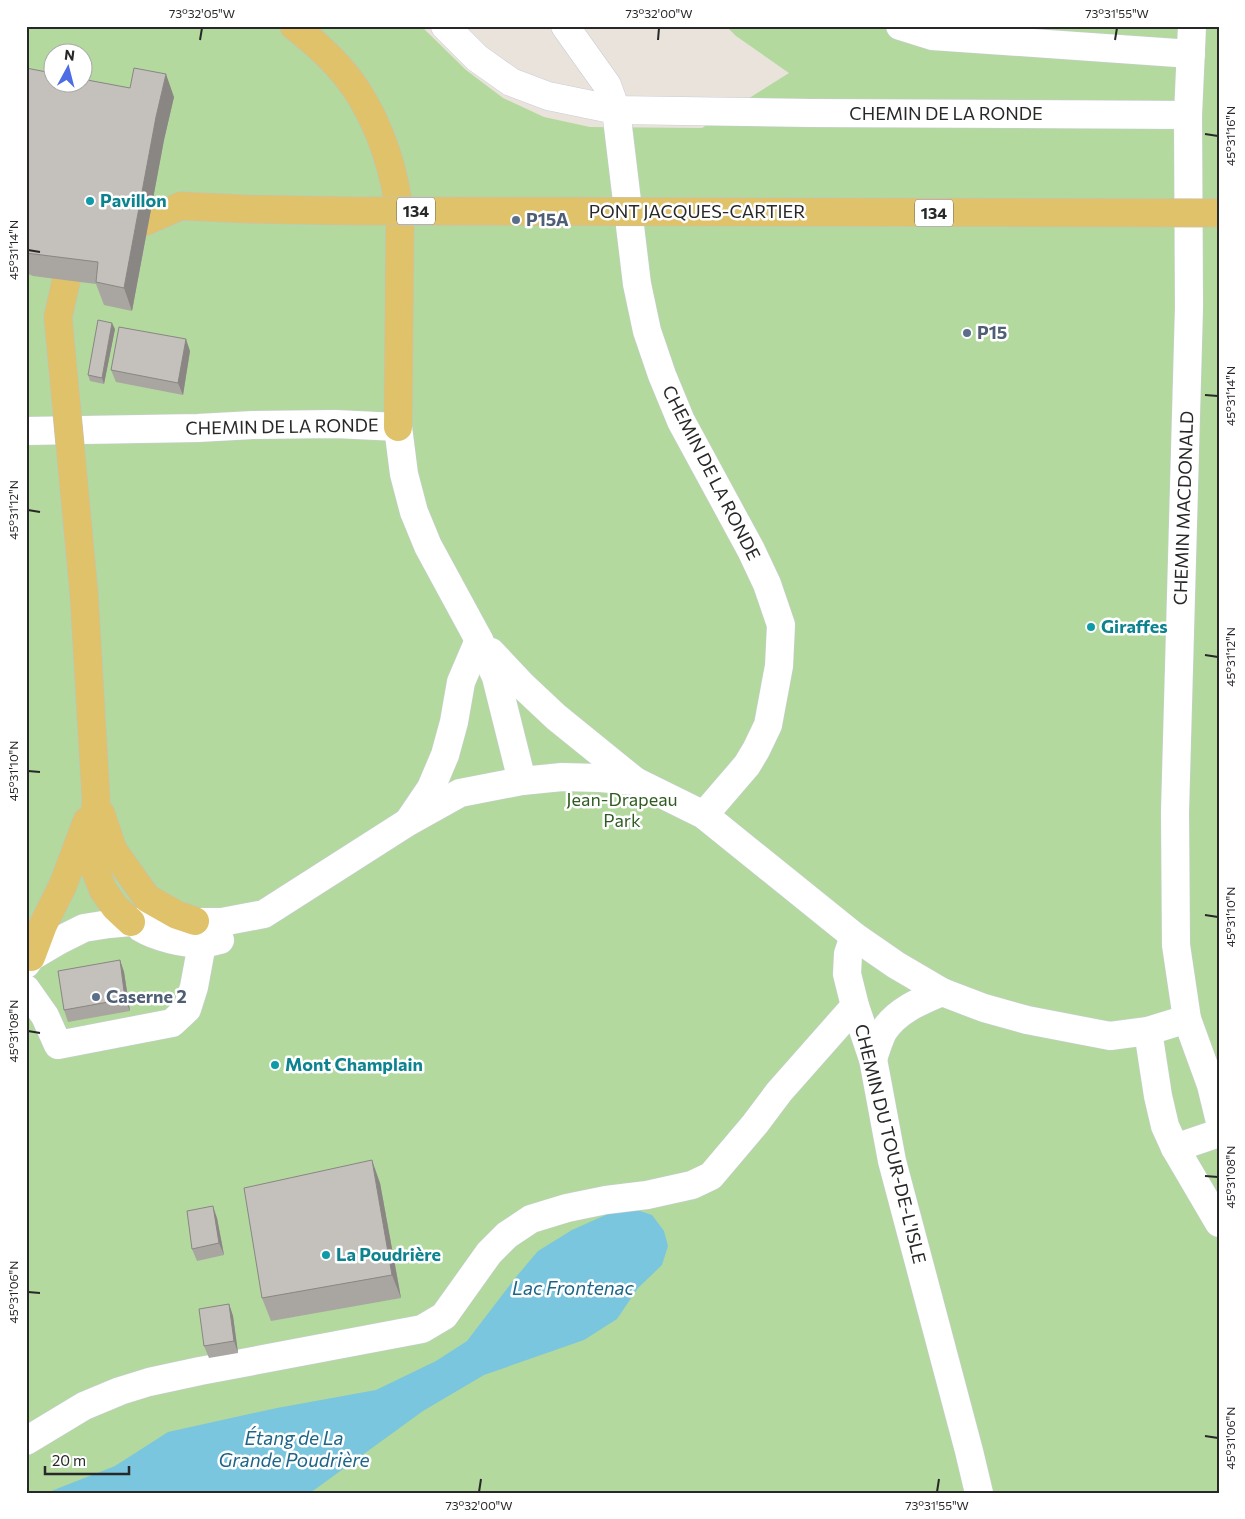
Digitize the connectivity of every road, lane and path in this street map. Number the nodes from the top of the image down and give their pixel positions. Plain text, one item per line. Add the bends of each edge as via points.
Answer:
1 (294, 26) edge
2 (445, 26) edge
3 (565, 26) edge
4 (900, 26) edge
5 (1192, 26) edge
6 (1191, 54) junction
7 (616, 110) junction
8 (1188, 115) junction
9 (154, 194) dead end
10 (127, 201) edge
11 (182, 206) junction
12 (1219, 213) edge
13 (45, 264) edge
14 (58, 317) junction
15 (398, 427) junction
16 (26, 431) edge
17 (479, 640) junction
18 (522, 781) junction
19 (635, 781) junction
20 (96, 799) junction
21 (704, 815) junction
22 (408, 822) junction
23 (131, 922) junction
24 (198, 932) junction
25 (854, 936) junction
26 (28, 961) edge
27 (26, 989) edge
28 (942, 992) junction
29 (855, 1006) junction
30 (1187, 1019) junction
31 (1148, 1032) junction
32 (873, 1058) junction
33 (1219, 1118) edge
34 (1219, 1133) edge
35 (1175, 1148) junction
36 (1219, 1223) edge
37 (26, 1441) edge
38 (979, 1493) edge

1 - 15 main road via 336,64 355,88 373,118 393,174 400,219
2 - 7 street, CHEMIN DE LA RONDE via 477,58 511,82 548,96
3 - 7 street, CHEMIN DE LA RONDE via 607,85
4 - 6 street via 932,36
5 - 6 street
6 - 8 street
7 - 8 street, CHEMIN DE LA RONDE
7 - 21 street, CHEMIN DE LA RONDE via 637,284 647,331 681,421 751,550 781,625 779,666 768,725 747,765
8 - 30 street, CHEMIN MACDONALD via 1189,307 1175,812 1176,945
9 - 11 main road
10 - 11 main road, PONT JACQUES-CARTIER / 134
11 - 12 main road, PONT JACQUES-CARTIER / 134, bridge via 354,211
11 - 14 main road via 97,242 80,253 69,268
13 - 14 main road
14 - 20 main road, bridge via 84,594
15 - 16 street, CHEMIN DE LA RONDE via 335,424
15 - 17 street, CHEMIN DE LA RONDE via 404,474 414,512 428,546
17 - 18 street, CHEMIN DE LA RONDE via 496,677
17 - 19 street via 556,717
17 - 22 street via 461,682 445,755 431,788
18 - 19 street via 562,777
18 - 22 street via 460,793
19 - 21 street
20 - 23 main road via 93,864 103,890
20 - 24 main road via 113,850 146,898 177,914
20 - 26 main road via 63,885
21 - 25 street
22 - 24 street via 264,914 209,923
23 - 24 street
23 - 26 street via 84,928
24 - 27 street via 194,987 187,1009 172,1023 58,1045 45,1016
25 - 28 street
25 - 29 street, CHEMIN DU TOUR-DE-L'ISLE via 848,954 848,974
28 - 31 street via 1027,1020 1092,1033 1110,1036
28 - 32 street via 914,1003 895,1018 884,1032
29 - 32 street, CHEMIN DU TOUR-DE-L'ISLE
29 - 37 street via 711,1176 692,1185 567,1208 531,1219 489,1253 444,1316 422,1329 149,1382 84,1406
30 - 31 street
30 - 33 street, CHEMIN MACDONALD via 1212,1085
31 - 35 street via 1163,1119
32 - 38 street, CHEMIN DU TOUR-DE-L'ISLE via 892,1161
34 - 35 street
35 - 36 street

